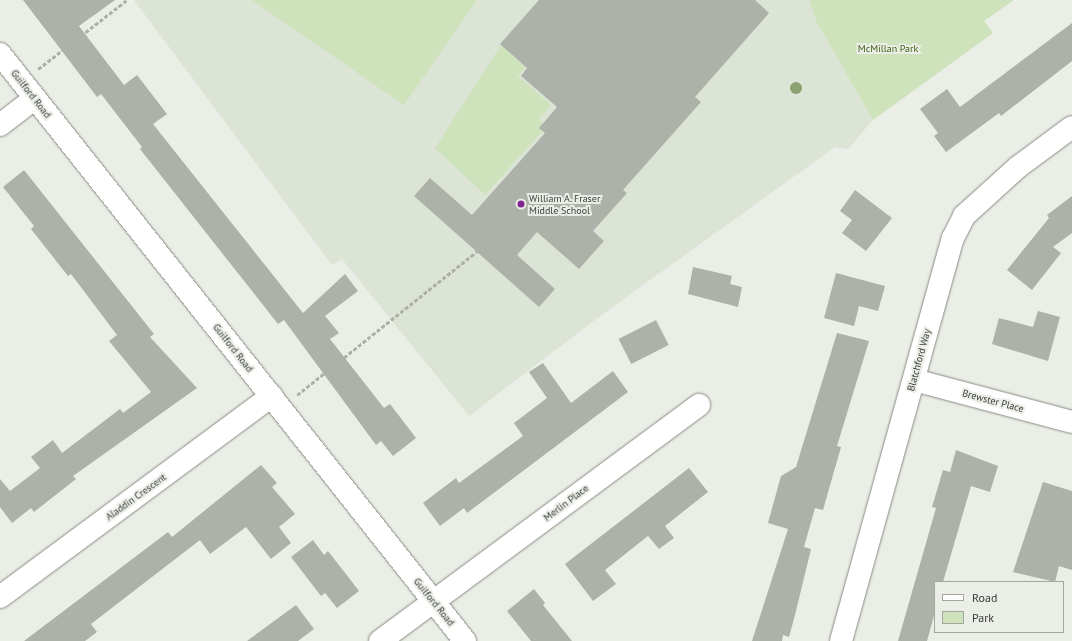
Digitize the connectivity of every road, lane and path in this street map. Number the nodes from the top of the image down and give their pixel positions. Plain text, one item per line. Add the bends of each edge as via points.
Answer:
1 (127, 0) edge
2 (0, 54) edge
3 (28, 89) junction
4 (0, 125) edge
5 (1072, 127) edge
6 (508, 216) dead end
7 (914, 380) junction
8 (276, 402) junction
9 (699, 405) dead end
10 (1072, 422) edge
11 (0, 596) edge
12 (433, 602) junction
13 (380, 641) edge
14 (465, 641) edge
15 (841, 641) edge

1 - 3 path
2 - 3 street, Guilford Road
3 - 4 street
3 - 8 street, Guilford Road
5 - 7 street, Blatchford Way via 1018,167 964,216 953,238
6 - 8 path via 476,252
7 - 10 street, Brewster Place
7 - 15 street, Blatchford Way
8 - 11 street, Aladdin Crescent
8 - 12 street, Guilford Road
9 - 12 street, Merlin Place
12 - 13 street, Merlin Place
12 - 14 street, Guilford Road

